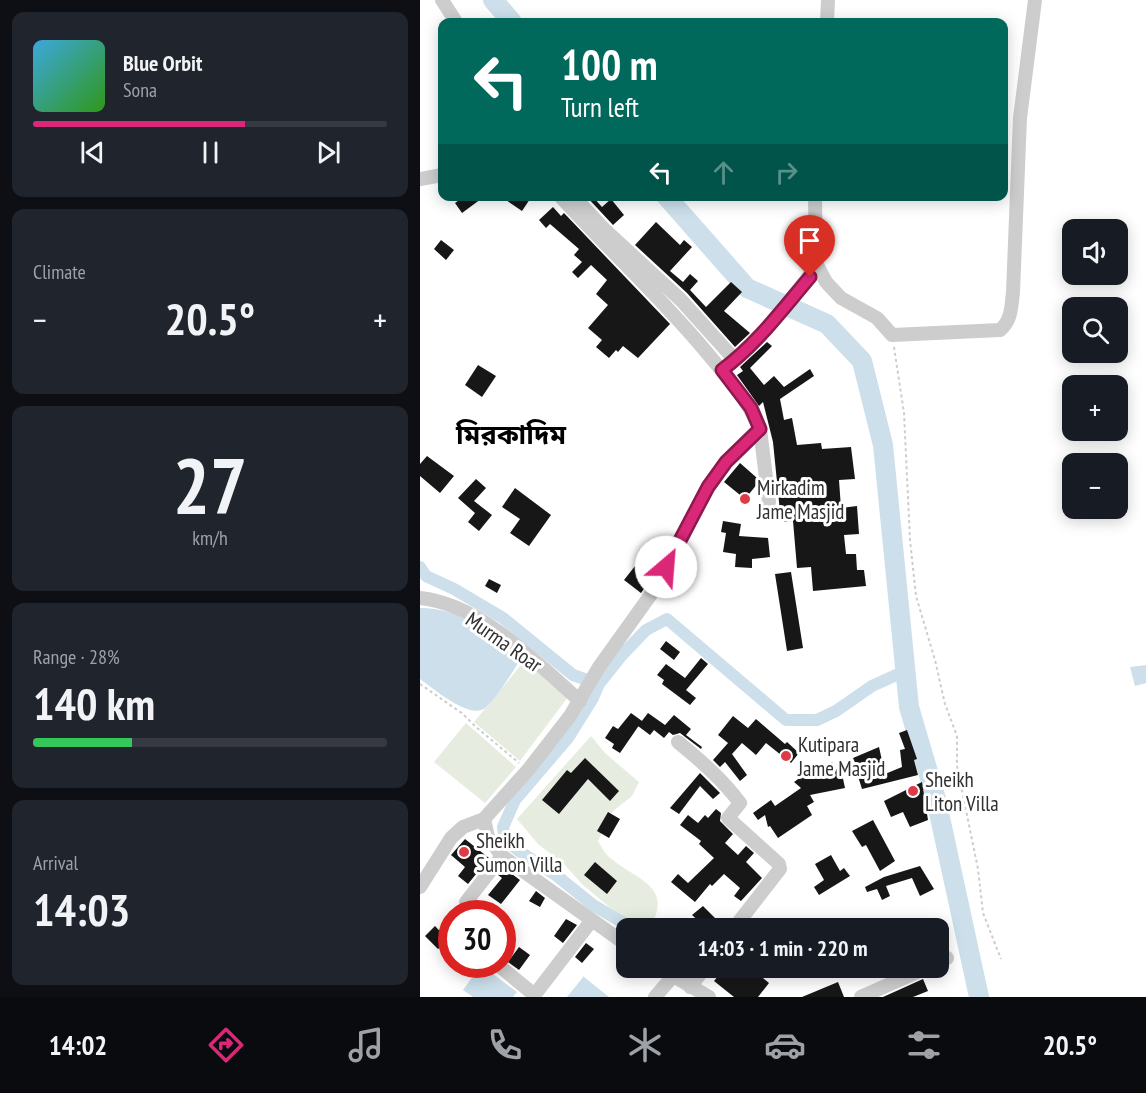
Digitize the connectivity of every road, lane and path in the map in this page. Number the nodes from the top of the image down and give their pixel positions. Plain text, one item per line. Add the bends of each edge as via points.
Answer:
1 (442, 0) edge
2 (828, 0) edge
3 (1035, 0) edge
4 (453, 18) edge
5 (827, 18) edge
6 (438, 176) edge
7 (420, 179) edge
8 (565, 201) edge
9 (578, 201) edge
10 (814, 201) edge
11 (816, 263) junction
12 (892, 335) junction
13 (735, 360) junction
14 (722, 370) junction
15 (760, 429) junction
16 (769, 502) dead end
17 (420, 598) edge
18 (420, 684) edge
19 (583, 695) junction
20 (678, 742) dead end
21 (528, 770) junction
22 (484, 819) junction
23 (502, 856) junction
24 (420, 886) edge
25 (468, 900) edge
26 (742, 918) edge
27 (591, 920) junction
28 (616, 937) edge
29 (1001, 959) dead end
30 (514, 978) edge
31 (671, 978) edge
32 (676, 978) edge
33 (697, 978) edge
34 (904, 978) edge
35 (690, 987) junction
36 (655, 997) edge
37 (709, 997) edge
38 (861, 997) edge

1 - 4 street
2 - 5 street
3 - 12 street via 1020,118 1010,320 1000,330
6 - 7 street
8 - 14 street via 680,319
9 - 13 street via 681,300
10 - 11 street
11 - 12 street via 841,298 878,318
11 - 13 street via 810,277 767,329
12 - 29 path via 904,413 916,596 957,736 957,766 983,913
13 - 14 street
14 - 15 street via 751,408
15 - 16 street
15 - 19 street via 726,462 708,487 657,586
17 - 19 street, Murma Roar via 435,599 474,617
18 - 21 path via 464,714
19 - 21 street
20 - 26 street via 728,786 740,803 728,818 779,864 780,869
21 - 22 street
22 - 23 street via 488,837
22 - 24 street via 463,827 451,837
23 - 25 street
23 - 27 street
27 - 28 street
27 - 30 street via 536,993
31 - 36 street
32 - 35 street
33 - 35 street
34 - 38 street
35 - 37 street

